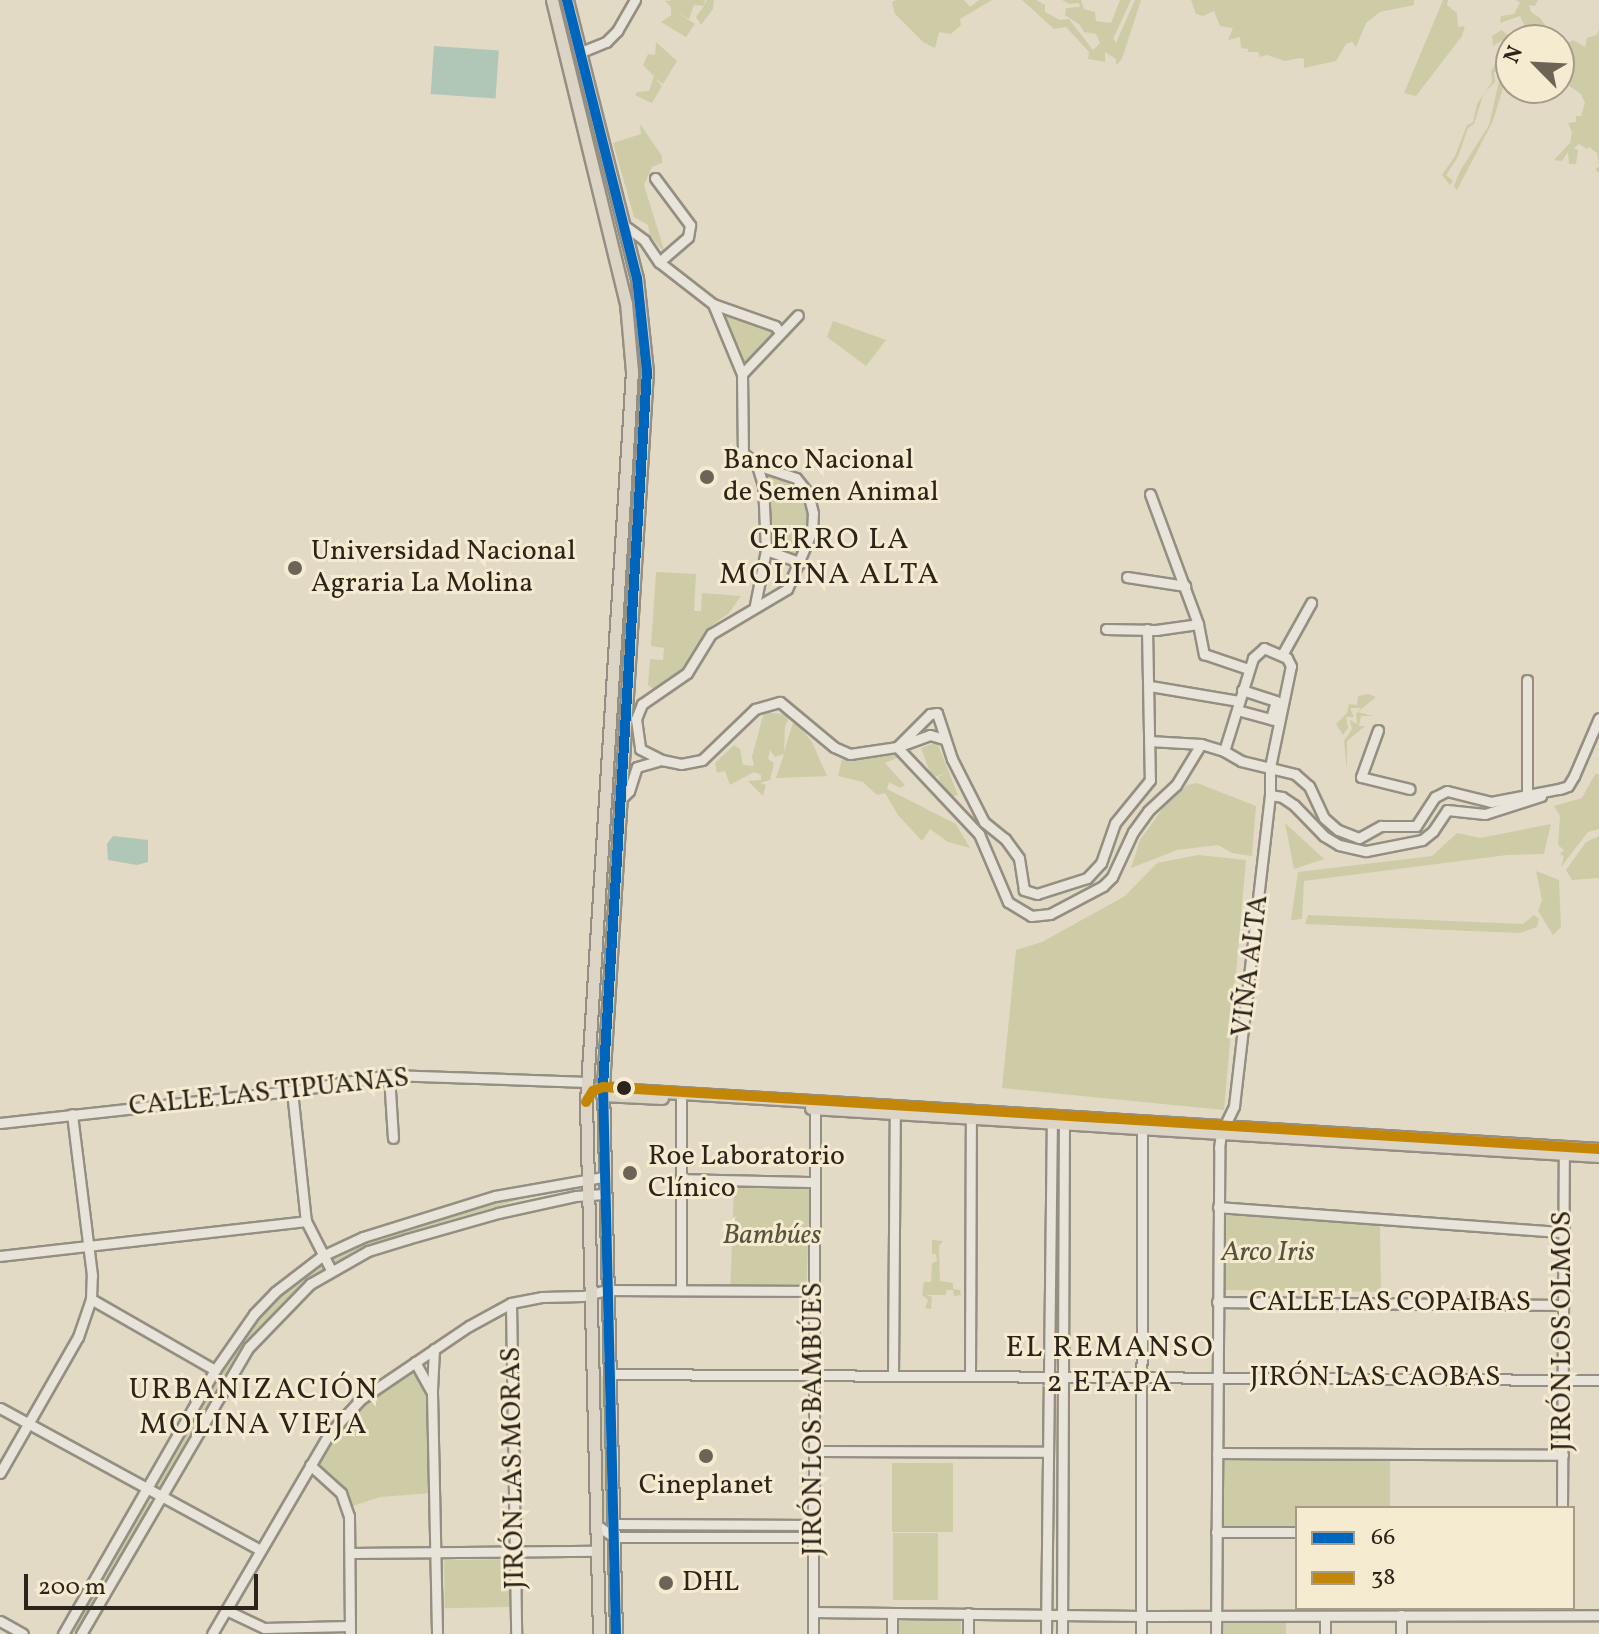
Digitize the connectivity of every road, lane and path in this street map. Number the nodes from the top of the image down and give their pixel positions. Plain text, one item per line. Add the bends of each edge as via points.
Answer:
1 (552, 0) edge
2 (567, 0) edge
3 (635, 0) edge
4 (581, 52) junction
5 (655, 178) dead end
6 (625, 226) junction
7 (659, 262) junction
8 (713, 304) junction
9 (798, 315) dead end
10 (780, 332) junction
11 (742, 374) junction
12 (757, 465) junction
13 (1150, 494) dead end
14 (766, 550) junction
15 (801, 563) junction
16 (1127, 577) dead end
17 (1185, 586) junction
18 (1311, 603) dead end
19 (755, 605) junction
20 (1198, 624) junction
21 (1106, 629) dead end
22 (1147, 629) junction
23 (1282, 655) junction
24 (1248, 669) junction
25 (1527, 680) dead end
26 (1150, 686) junction
27 (1242, 690) junction
28 (1238, 706) junction
29 (632, 710) junction
30 (1599, 718) edge
31 (1275, 720) junction
32 (1378, 730) dead end
33 (944, 739) junction
34 (1149, 741) junction
35 (1201, 744) junction
36 (897, 747) junction
37 (1224, 751) junction
38 (662, 760) junction
39 (1270, 767) junction
40 (1410, 789) dead end
41 (1270, 795) junction
42 (1527, 797) junction
43 (620, 800) junction
44 (593, 980) junction
45 (608, 981) junction
46 (389, 1075) junction
47 (587, 1082) junction
48 (292, 1091) junction
49 (602, 1091) junction
50 (681, 1099) junction
51 (586, 1102) junction
52 (815, 1108) junction
53 (895, 1113) junction
54 (72, 1114) junction
55 (971, 1118) junction
56 (1058, 1119) junction
57 (0, 1123) edge
58 (1142, 1128) junction
59 (1225, 1128) junction
60 (393, 1138) dead end
61 (586, 1149) junction
62 (1599, 1149) edge
63 (1564, 1154) junction
64 (603, 1156) junction
65 (1599, 1156) edge
66 (603, 1177) junction
67 (587, 1178) junction
68 (680, 1179) junction
69 (815, 1182) junction
70 (543, 1186) junction
71 (604, 1194) junction
72 (588, 1195) junction
73 (545, 1203) junction
74 (1218, 1207) junction
75 (306, 1221) junction
76 (1562, 1232) junction
77 (87, 1244) junction
78 (0, 1256) edge
79 (322, 1256) junction
80 (331, 1270) junction
81 (607, 1290) junction
82 (681, 1290) junction
83 (815, 1291) junction
84 (591, 1294) junction
85 (91, 1299) junction
86 (1217, 1302) junction
87 (511, 1303) junction
88 (1562, 1305) junction
89 (591, 1328) junction
90 (607, 1330) junction
91 (434, 1349) junction
92 (415, 1362) junction
93 (215, 1370) junction
94 (609, 1374) junction
95 (815, 1375) junction
96 (893, 1375) junction
97 (970, 1376) junction
98 (1048, 1376) junction
99 (1060, 1377) junction
100 (1143, 1378) junction
101 (1217, 1378) junction
102 (1562, 1380) junction
103 (1599, 1380) edge
104 (432, 1393) junction
105 (0, 1408) edge
106 (29, 1421) junction
107 (815, 1451) junction
108 (1048, 1452) junction
109 (1217, 1453) junction
110 (1563, 1455) junction
111 (310, 1465) junction
112 (0, 1473) edge
113 (147, 1487) junction
114 (159, 1494) junction
115 (1562, 1506) edge
116 (614, 1524) junction
117 (814, 1525) junction
118 (598, 1526) junction
119 (1216, 1532) junction
120 (1295, 1532) edge
121 (614, 1537) junction
122 (814, 1537) junction
123 (260, 1550) junction
124 (598, 1551) junction
125 (516, 1552) junction
126 (350, 1553) junction
127 (437, 1554) junction
128 (226, 1610) junction
129 (1561, 1611) edge
130 (813, 1612) junction
131 (892, 1613) junction
132 (968, 1613) junction
133 (1062, 1613) junction
134 (1046, 1614) junction
135 (1401, 1615) junction
136 (1599, 1615) edge
137 (1142, 1616) junction
138 (1215, 1616) junction
139 (1325, 1616) junction
140 (0, 1621) edge
141 (350, 1630) edge
142 (23, 1634) edge
143 (63, 1634) edge
144 (81, 1634) edge
145 (212, 1634) edge
146 (437, 1634) edge
147 (516, 1634) edge
148 (599, 1634) edge
149 (616, 1634) edge
150 (813, 1634) edge
151 (892, 1634) edge
152 (968, 1634) edge
153 (1046, 1634) edge
154 (1062, 1634) edge
155 (1141, 1634) edge
156 (1216, 1634) edge
157 (1325, 1634) edge
158 (1401, 1634) edge

1 - 44 main road via 626,303 632,371
2 - 4 main road
3 - 4 street via 606,42
4 - 6 main road
5 - 7 street via 690,225 688,237
6 - 7 street via 644,240
6 - 29 main road via 642,305 647,371
7 - 8 street
8 - 10 street
8 - 11 street
9 - 10 street
10 - 11 street
11 - 12 street via 743,453
12 - 14 street
12 - 15 street via 796,478 808,493 812,531
13 - 17 street
14 - 15 street
14 - 19 street
15 - 19 street via 778,598
16 - 17 street
17 - 20 street
18 - 23 street
19 - 29 street via 711,634 687,673
20 - 22 street
20 - 24 street via 1205,655
21 - 22 street
22 - 26 street
23 - 24 street via 1264,648
23 - 31 street, VIÑA ALTA via 1291,666
24 - 27 street
25 - 42 street
26 - 28 street
26 - 34 street
27 - 28 street
27 - 31 street via 1276,701
28 - 31 street
28 - 37 street
29 - 38 street via 640,749
29 - 43 main road
30 - 42 street via 1574,776 1563,788
31 - 39 street, VIÑA ALTA
32 - 40 street via 1361,777
33 - 34 street via 984,822 1019,858 1022,885 1031,894 1087,878 1097,870 1115,823 1150,780
33 - 36 street via 930,735
33 - 36 street via 941,717 933,713
34 - 35 street
35 - 36 street via 1176,785 1133,832 1112,877 1050,914 1031,916 1008,902 979,834
35 - 37 street
36 - 38 street via 842,751 780,702 755,709 702,760
37 - 39 street
38 - 43 street via 637,767
39 - 41 street, VIÑA ALTA
39 - 42 street via 1305,781 1324,818 1359,838 1386,825 1416,826 1441,792 1491,802
41 - 42 street via 1294,805 1339,845 1366,851 1422,840 1447,810 1485,814
41 - 59 street, VIÑA ALTA via 1234,1106
43 - 45 main road
44 - 45 main road via 600,974
44 - 47 main road
45 - 49 main road
46 - 47 street, CALLE LAS TIPUANAS
46 - 48 street, CALLE LAS TIPUANAS
46 - 60 street
47 - 51 main road
48 - 54 street, CALLE LAS TIPUANAS
48 - 75 street
49 - 50 main road
49 - 51 main road via 593,1091
49 - 56 main road
49 - 64 main road
50 - 52 main road
50 - 68 street
51 - 61 main road
52 - 53 main road
52 - 69 street, JIRÓN LOS BAMBÚES
53 - 55 main road
53 - 96 street
54 - 57 street, CALLE LAS TIPUANAS
54 - 77 street
55 - 56 main road
55 - 97 street
56 - 58 main road
56 - 59 main road
56 - 98 street
56 - 99 street
58 - 59 main road
58 - 100 street
59 - 62 main road
59 - 63 main road
59 - 74 street, VIÑA ALTA
61 - 64 main road via 592,1163 598,1164
61 - 67 main road
63 - 65 main road
63 - 76 street, JIRÓN LOS OLMOS
64 - 66 main road
66 - 67 street
66 - 71 main road
67 - 70 street
67 - 72 main road
68 - 69 street
68 - 82 street
69 - 83 street, JIRÓN LOS BAMBÚES
70 - 73 street
70 - 79 street via 402,1223
71 - 72 street
71 - 81 main road
72 - 73 street
72 - 84 main road
73 - 80 street via 368,1251
74 - 76 street
74 - 86 street, VIÑA ALTA
75 - 77 street
75 - 79 street
76 - 88 street, JIRÓN LOS OLMOS
77 - 78 street
77 - 85 street
79 - 80 street
79 - 93 street via 254,1314
80 - 114 street via 289,1302 249,1347
81 - 82 street
81 - 84 street
81 - 90 main road
82 - 83 street
83 - 95 street, JIRÓN LOS BAMBÚES
84 - 87 street
84 - 89 main road
85 - 93 street
85 - 106 street via 78,1337
86 - 88 street, CALLE LAS COPAIBAS
86 - 101 street, VIÑA ALTA
87 - 91 street
87 - 125 street, JIRÓN LAS MORAS
88 - 102 street, JIRÓN LOS OLMOS
89 - 90 main road
89 - 118 main road
90 - 94 main road
91 - 92 street
91 - 104 street
92 - 104 street
92 - 111 street via 351,1409
93 - 113 street
94 - 95 street, JIRÓN LAS CAOBAS
94 - 116 main road
95 - 96 street, JIRÓN LAS CAOBAS
95 - 107 street, JIRÓN LOS BAMBÚES
96 - 97 street, JIRÓN LAS CAOBAS
97 - 98 street, JIRÓN LAS CAOBAS
98 - 99 street, JIRÓN LAS CAOBAS
98 - 108 street
99 - 100 street, JIRÓN LAS CAOBAS
99 - 133 street
100 - 101 street, JIRÓN LAS CAOBAS
100 - 137 street
101 - 102 street, JIRÓN LAS CAOBAS
101 - 109 street, VIÑA ALTA
102 - 103 street, JIRÓN LAS CAOBAS
102 - 110 street, JIRÓN LOS OLMOS
104 - 127 street
105 - 106 street
106 - 112 street
106 - 113 street
107 - 108 street
107 - 117 street, JIRÓN LOS BAMBÚES
108 - 134 street
109 - 110 street
109 - 119 street, VIÑA ALTA
110 - 115 street, JIRÓN LOS OLMOS
111 - 123 street
111 - 126 street via 341,1493 349,1516
113 - 114 street
113 - 143 street
114 - 123 street
114 - 144 street
116 - 117 street
116 - 121 main road
117 - 122 street, JIRÓN LOS BAMBÚES
118 - 121 street
118 - 124 main road
119 - 120 street
119 - 138 street, VIÑA ALTA
121 - 122 street
121 - 149 main road
122 - 130 street, JIRÓN LOS BAMBÚES
123 - 128 street
124 - 125 street
124 - 148 main road
125 - 127 street
125 - 147 street, JIRÓN LAS MORAS
126 - 127 street
126 - 141 street
127 - 146 street
128 - 141 street via 264,1628
128 - 145 street
129 - 135 street
129 - 136 street
130 - 131 street
130 - 150 street, JIRÓN LOS BAMBÚES
131 - 132 street
131 - 151 street
132 - 134 street
132 - 152 street
133 - 134 street
133 - 137 street
133 - 154 street
134 - 153 street
135 - 139 street
135 - 158 street
137 - 138 street
137 - 155 street
138 - 139 street
138 - 156 street, VIÑA ALTA
139 - 157 street
140 - 142 street

